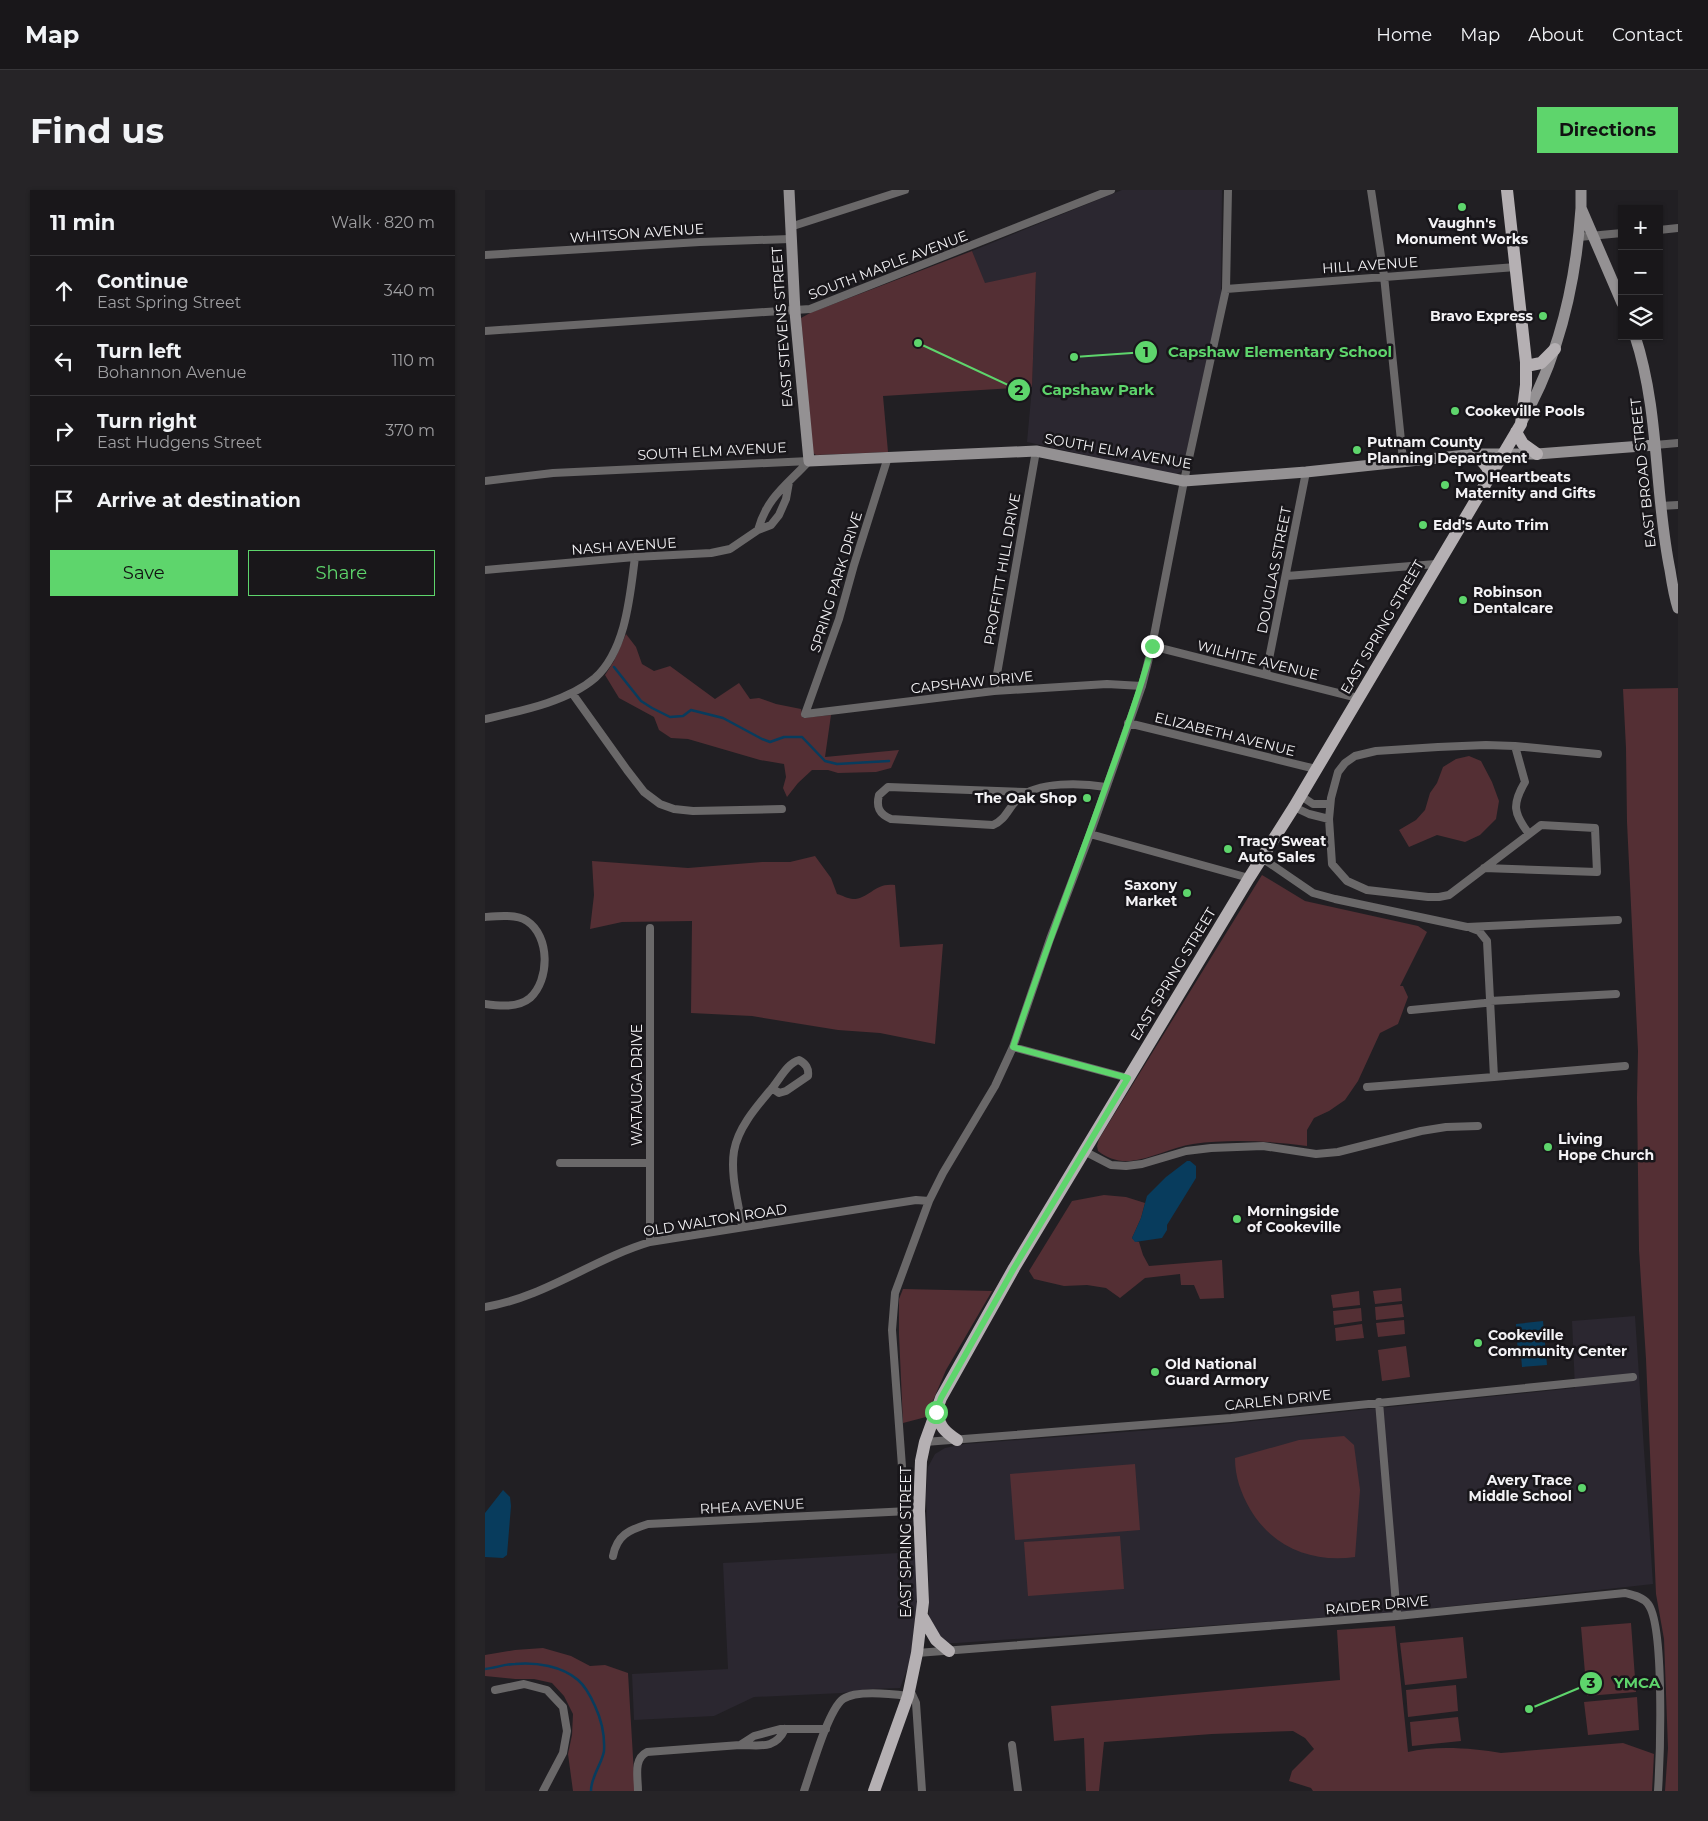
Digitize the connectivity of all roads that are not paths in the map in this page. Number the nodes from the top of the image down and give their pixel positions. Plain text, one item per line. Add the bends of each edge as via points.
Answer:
1 (789, 190) edge
2 (905, 190) edge
3 (1111, 190) edge
4 (1228, 190) edge
5 (1371, 190) edge
6 (1507, 190) edge
7 (1581, 190) edge
8 (1581, 208) junction
9 (790, 227) junction
10 (1678, 228) edge
11 (1663, 230) edge
12 (1618, 234) edge
13 (1593, 236) junction
14 (1579, 237) junction
15 (790, 239) junction
16 (485, 256) edge
17 (1516, 267) junction
18 (1383, 276) junction
19 (1226, 289) junction
20 (1619, 295) edge
21 (795, 312) junction
22 (485, 331) edge
23 (1636, 340) edge
24 (1555, 349) junction
25 (1526, 366) junction
26 (1518, 428) junction
27 (1678, 443) edge
28 (1655, 445) junction
29 (1036, 451) junction
30 (1476, 454) junction
31 (1503, 454) junction
32 (1537, 454) junction
33 (888, 457) junction
34 (1403, 460) junction
35 (809, 461) junction
36 (1306, 472) junction
37 (1490, 475) junction
38 (485, 481) edge
39 (1184, 481) junction
40 (789, 482) junction
41 (1678, 505) edge
42 (1660, 506) junction
43 (758, 530) junction
44 (635, 557) junction
45 (1437, 564) junction
46 (485, 570) edge
47 (1287, 576) junction
48 (1677, 605) edge
49 (1152, 646) junction
50 (1266, 674) junction
51 (1142, 686) junction
52 (994, 691) junction
53 (572, 693) junction
54 (1358, 698) junction
55 (805, 714) joint
56 (485, 718) edge
57 (1128, 723) junction
58 (1515, 746) junction
59 (1598, 754) dead end
60 (1316, 769) junction
61 (1106, 787) junction
62 (1026, 792) junction
63 (1298, 801) junction
64 (1331, 804) junction
65 (782, 809) dead end
66 (1329, 818) junction
67 (1090, 834) junction
68 (1529, 834) junction
69 (1262, 858) junction
70 (1484, 868) junction
71 (1249, 878) junction
72 (485, 917) edge
73 (1618, 920) dead end
74 (1467, 927) junction
75 (650, 928) dead end
76 (1615, 994) dead end
77 (1491, 1000) junction
78 (485, 1004) edge
79 (1411, 1010) dead end
80 (1013, 1047) junction
81 (1625, 1066) dead end
82 (1494, 1077) junction
83 (1128, 1078) junction
84 (1367, 1087) dead end
85 (772, 1088) junction
86 (1478, 1126) dead end
87 (1084, 1151) junction
88 (560, 1162) dead end
89 (650, 1163) junction
90 (929, 1201) junction
91 (742, 1227) junction
92 (650, 1242) junction
93 (485, 1306) edge
94 (1633, 1377) dead end
95 (1379, 1402) junction
96 (936, 1412) junction
97 (957, 1440) junction
98 (925, 1442) junction
99 (914, 1511) junction
100 (613, 1556) dead end
101 (922, 1615) junction
102 (1397, 1616) junction
103 (949, 1651) junction
104 (917, 1653) junction
105 (495, 1690) dead end
106 (909, 1693) junction
107 (826, 1728) junction
108 (785, 1729) junction
109 (740, 1745) junction
110 (1012, 1746) dead end
111 (543, 1791) edge
112 (638, 1791) edge
113 (804, 1791) edge
114 (875, 1791) edge
115 (922, 1791) edge
116 (1018, 1791) edge
117 (1658, 1791) edge

1 - 9 street, EAST STEVENS STREET
2 - 9 street
3 - 21 street, SOUTH MAPLE AVENUE via 810,309
4 - 19 street
5 - 18 street
6 - 17 main road, EAST SPRING STREET
7 - 8 street
8 - 13 street
8 - 14 street
9 - 15 street, EAST STEVENS STREET
10 - 11 street
12 - 13 street
13 - 14 street
13 - 20 street
14 - 24 street
15 - 16 street, WHITSON AVENUE
15 - 21 street, EAST STEVENS STREET
17 - 18 street, HILL AVENUE
17 - 25 main road, EAST SPRING STREET
18 - 19 street, HILL AVENUE
18 - 34 street
19 - 39 street
21 - 22 street, SOUTH MAPLE AVENUE
21 - 35 street, EAST STEVENS STREET
23 - 28 street, EAST BROAD STREET via 1647,382
24 - 25 main road via 1541,363
24 - 26 street via 1534,401
25 - 26 main road, EAST SPRING STREET
26 - 31 main road, EAST SPRING STREET
26 - 32 main road via 1523,444
27 - 28 street
28 - 32 street, SOUTH ELM AVENUE
28 - 42 street, EAST BROAD STREET
29 - 33 street, SOUTH ELM AVENUE
29 - 39 street, SOUTH ELM AVENUE
29 - 52 street, PROFFITT HILL DRIVE
30 - 31 street, SOUTH ELM AVENUE
30 - 34 street, SOUTH ELM AVENUE
30 - 37 main road
31 - 32 street, SOUTH ELM AVENUE
31 - 37 main road, EAST SPRING STREET
33 - 35 street, SOUTH ELM AVENUE
33 - 55 street, SPRING PARK DRIVE via 839,619
34 - 36 street, SOUTH ELM AVENUE
35 - 38 street, SOUTH ELM AVENUE via 553,473
35 - 40 street, NASH AVENUE
36 - 39 street, SOUTH ELM AVENUE
36 - 47 street, DOUGLAS STREET
37 - 45 main road, EAST SPRING STREET
39 - 49 street
40 - 43 street, NASH AVENUE via 774,496 761,517
40 - 43 street, NASH AVENUE via 779,515 771,525
41 - 42 street
42 - 48 street, EAST BROAD STREET
43 - 44 street, NASH AVENUE via 730,549
44 - 46 street, NASH AVENUE
44 - 53 street via 630,600 621,635 610,659 595,677
45 - 47 street
45 - 54 main road, EAST SPRING STREET
47 - 50 street, DOUGLAS STREET
49 - 50 street, WILHITE AVENUE
49 - 51 street
50 - 54 street, WILHITE AVENUE
51 - 52 street, CAPSHAW DRIVE via 1107,684
51 - 57 street
52 - 55 street, CAPSHAW DRIVE
53 - 56 street
53 - 65 street via 633,777 660,804 693,811
54 - 60 main road, EAST SPRING STREET
57 - 60 street, ELIZABETH AVENUE
57 - 61 street
58 - 59 street
58 - 64 street via 1438,747 1376,751 1355,756 1338,772
58 - 68 street via 1525,782 1517,794 1516,814
60 - 63 main road, EAST SPRING STREET
61 - 62 street via 1072,784
61 - 67 street
62 - 62 street via 1011,805 1003,819 993,825 891,820 883,816 877,802 879,795 889,787
63 - 64 street
63 - 66 street via 1309,814
63 - 69 main road, EAST SPRING STREET
64 - 66 street
66 - 70 street via 1332,864 1347,881 1367,890 1428,897 1449,895
67 - 71 street
67 - 80 street
68 - 70 street
68 - 70 street via 1541,825 1595,828 1597,872
69 - 71 main road, EAST SPRING STREET
69 - 74 street via 1313,893
71 - 83 main road, EAST SPRING STREET
72 - 78 street via 527,920 542,942 545,956 540,985 529,998 515,1004
73 - 74 street
74 - 77 street via 1479,931 1487,941
75 - 89 street, WATAUGA DRIVE
76 - 77 street
77 - 79 street
77 - 82 street
80 - 83 street
80 - 90 street via 995,1086
81 - 82 street
82 - 84 street
83 - 87 main road, EAST SPRING STREET
85 - 85 street via 793,1062 799,1060 805,1064 808,1076 786,1091 779,1093
85 - 91 street via 752,1113 734,1151
86 - 87 street via 1421,1131 1338,1152 1316,1154 1263,1146 1211,1148 1126,1166 1111,1165
87 - 96 main road, EAST SPRING STREET via 1014,1268
88 - 89 street
89 - 92 street, WATAUGA DRIVE
90 - 91 street, OLD WALTON ROAD via 916,1200
90 - 99 street via 895,1293 893,1330 904,1494
91 - 92 street, OLD WALTON ROAD
92 - 93 street, OLD WALTON ROAD via 628,1249 547,1288 516,1300
94 - 95 street, CARLEN DRIVE
95 - 97 street, CARLEN DRIVE via 1222,1419
95 - 102 street
96 - 97 main road via 944,1431
96 - 98 main road, EAST SPRING STREET
97 - 98 street, CARLEN DRIVE
98 - 99 main road, EAST SPRING STREET
99 - 100 street, RHEA AVENUE via 648,1524 624,1535 615,1544
99 - 101 main road, EAST SPRING STREET via 923,1572
101 - 103 main road via 936,1640
101 - 104 main road, EAST SPRING STREET
102 - 103 street, RAIDER DRIVE
102 - 117 street, RAIDER DRIVE via 1609,1594 1638,1596 1649,1604 1655,1618 1660,1686
103 - 104 street, RAIDER DRIVE
104 - 106 main road, EAST SPRING STREET
105 - 111 street via 525,1684 547,1690 563,1706 567,1731 563,1753
106 - 107 street via 845,1698 837,1704
106 - 114 main road, EAST SPRING STREET
106 - 115 street via 916,1703
107 - 108 street
107 - 113 street
108 - 109 street via 754,1736
108 - 109 street via 778,1742 773,1744
109 - 112 street via 642,1754 638,1761
110 - 116 street

